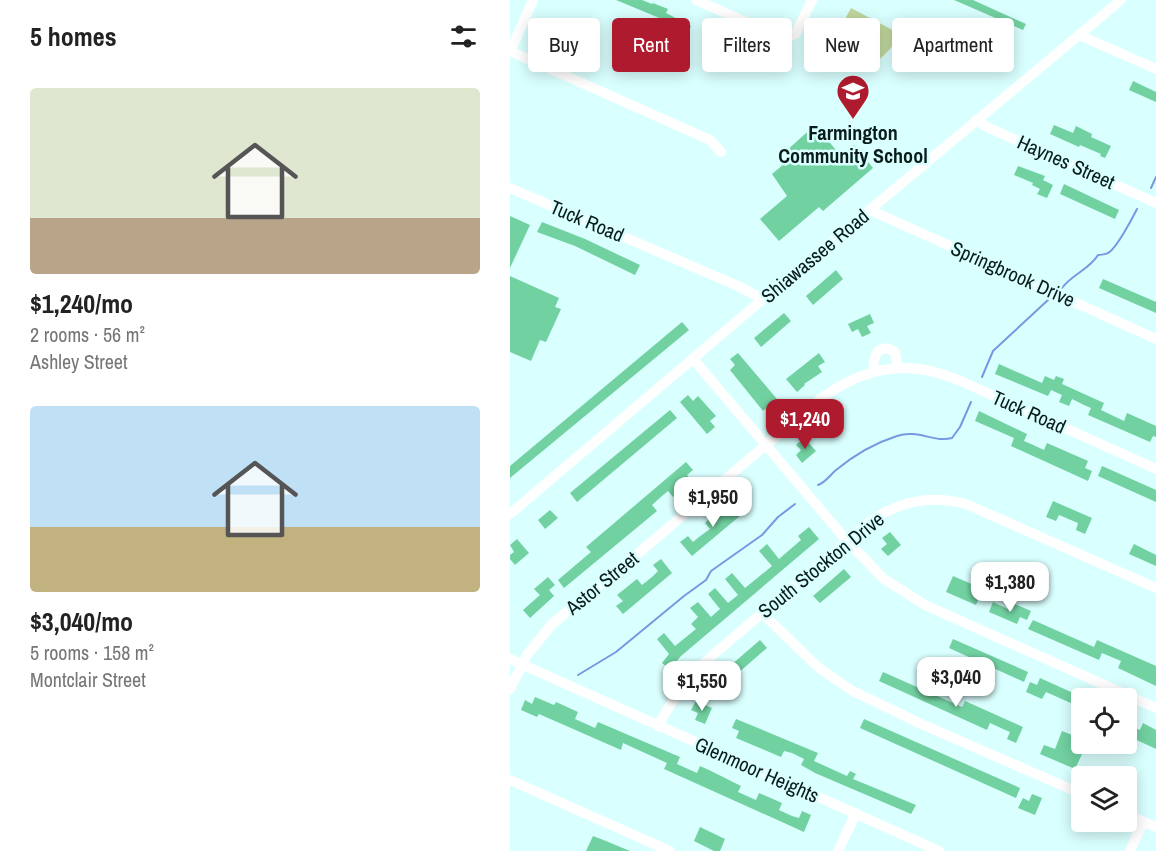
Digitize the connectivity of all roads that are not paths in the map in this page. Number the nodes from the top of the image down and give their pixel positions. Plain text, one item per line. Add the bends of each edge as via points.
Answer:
1 (533, 0) edge
2 (696, 0) edge
3 (812, 0) edge
4 (1121, 0) edge
5 (1079, 35) junction
6 (510, 52) edge
7 (1156, 69) edge
8 (976, 120) junction
9 (721, 152) dead end
10 (510, 188) edge
11 (1156, 202) edge
12 (870, 210) junction
13 (763, 299) junction
14 (1156, 339) edge
15 (694, 360) junction
16 (898, 368) junction
17 (874, 372) junction
18 (766, 444) junction
19 (1156, 469) edge
20 (510, 514) edge
21 (847, 542) junction
22 (1156, 588) edge
23 (762, 613) junction
24 (510, 659) edge
25 (522, 664) junction
26 (510, 689) edge
27 (1156, 708) edge
28 (658, 726) junction
29 (510, 780) edge
30 (1071, 789) edge
31 (856, 813) junction
32 (1137, 819) edge
33 (1143, 822) junction
34 (1156, 827) edge
35 (670, 851) edge
36 (838, 851) edge
37 (939, 851) edge
38 (1130, 851) edge

1 - 6 street
2 - 3 street via 786,38 796,33
4 - 5 street, Shiawassee Road
5 - 7 street
5 - 8 street, Shiawassee Road
6 - 9 street via 710,140
8 - 11 street, Haynes Street
8 - 12 street, Shiawassee Road
10 - 13 street, Tuck Road
12 - 13 street, Shiawassee Road
12 - 14 street, Springbrook Drive
13 - 15 street, Shiawassee Road
15 - 18 street
15 - 20 street, Shiawassee Road
16 - 17 street, Tuck Road
16 - 17 street via 895,352 882,348 874,356
16 - 19 street, Tuck Road via 947,376
17 - 18 street, Tuck Road via 833,390
18 - 21 street
18 - 25 street, Astor Street via 552,624
21 - 22 street, South Stockton Drive via 891,508 924,500 949,500 974,507
21 - 23 street, South Stockton Drive
21 - 27 street via 884,579 914,599
23 - 28 street, South Stockton Drive via 690,676
23 - 30 street via 819,668 851,690
24 - 25 street, Glenmoor Heights
25 - 26 street, Astor Street
25 - 28 street, Glenmoor Heights
28 - 31 street, Glenmoor Heights
29 - 35 street
31 - 36 street
31 - 37 street, Glenmoor Heights
32 - 33 street
33 - 34 street
33 - 38 street

